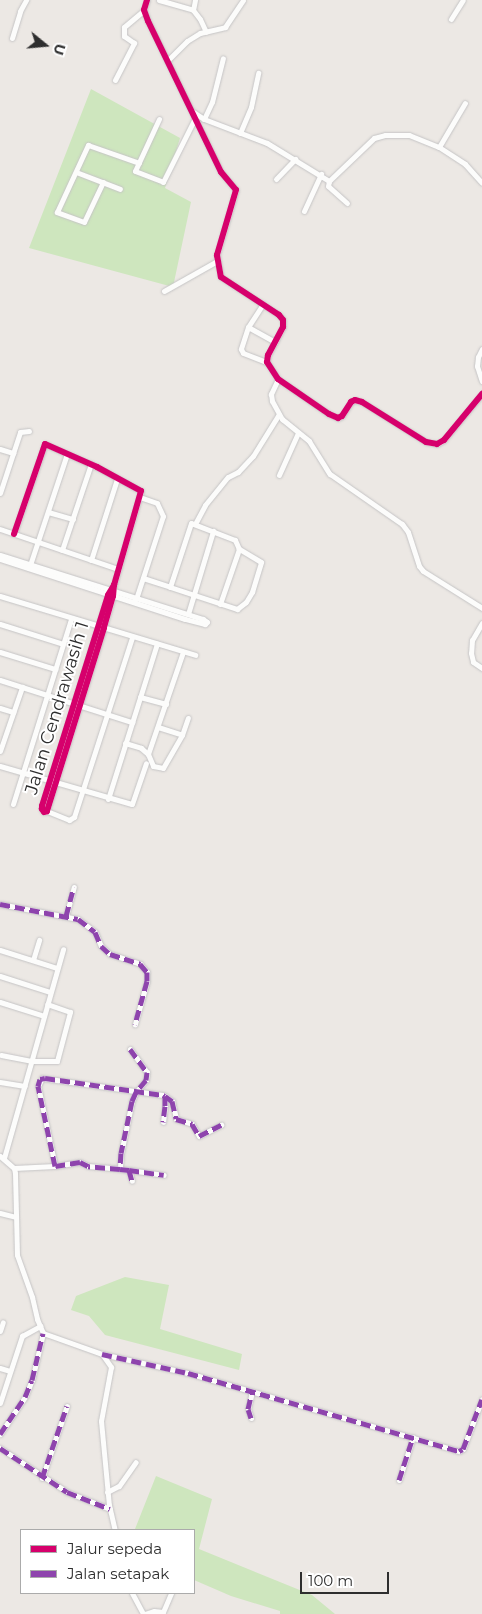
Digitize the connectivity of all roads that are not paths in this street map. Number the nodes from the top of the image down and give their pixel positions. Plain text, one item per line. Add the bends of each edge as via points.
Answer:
1 (26, 0) edge
2 (147, 0) edge
3 (159, 0) edge
4 (195, 0) edge
5 (243, 0) edge
6 (463, 0) edge
7 (144, 10) junction
8 (192, 10) junction
9 (451, 19) dead end
10 (206, 32) junction
11 (12, 38) dead end
12 (223, 58) dead end
13 (167, 60) junction
14 (258, 73) dead end
15 (115, 80) dead end
16 (465, 103) dead end
17 (192, 110) junction
18 (195, 118) junction
19 (159, 119) dead end
20 (204, 119) junction
21 (240, 133) junction
22 (439, 147) junction
23 (295, 159) junction
24 (139, 163) junction
25 (76, 172) junction
26 (321, 174) junction
27 (276, 179) dead end
28 (329, 180) junction
29 (103, 182) junction
30 (482, 183) edge
31 (120, 189) dead end
32 (346, 203) dead end
33 (304, 211) dead end
34 (216, 261) junction
35 (164, 291) dead end
36 (263, 304) junction
37 (248, 327) junction
38 (275, 342) junction
39 (482, 349) edge
40 (267, 362) junction
41 (278, 379) junction
42 (482, 381) edge
43 (482, 394) edge
44 (279, 414) junction
45 (29, 430) dead end
46 (298, 432) junction
47 (0, 449) edge
48 (13, 453) junction
49 (67, 454) junction
50 (91, 464) junction
51 (279, 475) dead end
52 (117, 479) junction
53 (0, 493) edge
54 (140, 497) junction
55 (48, 512) junction
56 (73, 519) junction
57 (195, 524) junction
58 (0, 529) edge
59 (212, 531) junction
60 (14, 534) junction
61 (38, 542) junction
62 (238, 549) junction
63 (62, 550) junction
64 (0, 555) edge
65 (0, 559) edge
66 (91, 560) junction
67 (30, 566) junction
68 (118, 569) junction
69 (144, 578) junction
70 (170, 587) junction
71 (111, 593) junction
72 (194, 595) junction
73 (0, 596) edge
74 (136, 599) junction
75 (220, 604) junction
76 (482, 608) edge
77 (188, 614) junction
78 (71, 619) junction
79 (482, 623) edge
80 (0, 624) edge
81 (101, 628) junction
82 (132, 637) junction
83 (63, 644) junction
84 (158, 644) junction
85 (0, 652) edge
86 (183, 652) junction
87 (195, 655) dead end
88 (482, 668) edge
89 (56, 669) junction
90 (0, 680) edge
91 (22, 687) junction
92 (47, 695) junction
93 (140, 697) junction
94 (166, 704) junction
95 (77, 705) junction
96 (0, 708) edge
97 (13, 712) junction
98 (107, 714) junction
99 (188, 718) dead end
100 (132, 722) junction
101 (158, 727) junction
102 (182, 735) junction
103 (2, 738) edge
104 (125, 743) junction
105 (0, 751) edge
106 (148, 754) junction
107 (146, 763) dead end
108 (0, 766) edge
109 (23, 773) junction
110 (52, 782) junction
111 (82, 791) junction
112 (108, 799) junction
113 (13, 804) dead end
114 (74, 888) dead end
115 (0, 904) edge
116 (66, 916) junction
117 (39, 940) dead end
118 (63, 949) dead end
119 (0, 950) edge
120 (33, 960) junction
121 (57, 968) junction
122 (0, 976) edge
123 (50, 992) junction
124 (0, 1002) edge
125 (47, 1004) junction
126 (44, 1016) junction
127 (135, 1024) dead end
128 (130, 1049) dead end
129 (1, 1055) dead end
130 (32, 1061) junction
131 (0, 1082) edge
132 (25, 1086) junction
133 (136, 1092) junction
134 (165, 1096) junction
135 (163, 1122) dead end
136 (221, 1125) dead end
137 (2, 1157) edge
138 (55, 1166) junction
139 (14, 1168) junction
140 (120, 1169) junction
141 (129, 1170) junction
142 (164, 1175) dead end
143 (132, 1181) dead end
144 (0, 1213) edge
145 (16, 1217) junction
146 (3, 1322) dead end
147 (40, 1326) junction
148 (0, 1331) edge
149 (43, 1332) junction
150 (102, 1354) junction
151 (0, 1368) edge
152 (10, 1371) junction
153 (252, 1392) junction
154 (482, 1399) edge
155 (0, 1403) edge
156 (67, 1406) dead end
157 (251, 1418) dead end
158 (0, 1434) edge
159 (413, 1437) junction
160 (0, 1448) edge
161 (136, 1462) dead end
162 (42, 1478) junction
163 (399, 1480) dead end
164 (108, 1492) junction
165 (110, 1509) junction
166 (115, 1529) edge
167 (133, 1594) edge
168 (171, 1594) edge
169 (144, 1614) edge

1 - 11 street via 17,17
2 - 7 street
3 - 8 street
4 - 8 street
5 - 10 street via 225,27
6 - 9 street
7 - 13 street
7 - 15 street via 124,28 124,36 134,43
8 - 10 street
10 - 13 street via 187,41
12 - 20 street via 212,102
13 - 17 street
14 - 21 street via 251,107
16 - 22 street
17 - 18 street
17 - 20 street
18 - 24 street via 163,182 135,171
18 - 34 street via 221,172 236,190
19 - 24 street
20 - 21 street
21 - 23 street
22 - 28 street via 409,135 384,135 374,138
22 - 30 street via 465,164
23 - 26 street
23 - 27 street
24 - 25 street via 88,145
25 - 29 street
25 - 29 street via 57,212 84,222
26 - 28 street
26 - 33 street
28 - 32 street via 328,186
29 - 31 street
34 - 35 street
34 - 36 street via 221,276
36 - 37 street
36 - 38 street via 283,320 284,327
37 - 38 street
37 - 40 street via 243,353
38 - 40 street
39 - 42 street via 477,366
40 - 41 street
41 - 43 street via 338,418 355,400 426,442 437,444 444,440
41 - 44 street via 271,398
44 - 46 street
44 - 57 street via 253,456 238,472 228,477 205,505
45 - 48 street via 20,432
46 - 51 street
46 - 76 street via 309,441 330,474 402,524 423,571
47 - 48 street
48 - 53 street
49 - 50 street
49 - 55 street
49 - 60 street via 43,445
50 - 52 street
50 - 56 street
52 - 54 street via 140,490
52 - 66 street
54 - 68 street
54 - 69 street via 157,503 163,516
55 - 56 street
55 - 61 street
56 - 63 street
57 - 59 street
57 - 70 street via 190,524
58 - 60 street
59 - 62 street via 235,540
59 - 72 street
60 - 61 street
61 - 63 street
61 - 67 street
62 - 75 street
62 - 75 street via 261,562 254,584 246,602 237,609
63 - 66 street
64 - 67 street
65 - 67 street
66 - 68 street
67 - 71 street
68 - 71 street
69 - 70 street
69 - 74 street
70 - 72 street
71 - 74 street
71 - 77 street via 185,619 207,622
71 - 81 street, Jalan Cendrawasih 1
72 - 75 street
72 - 77 street
73 - 78 street
74 - 77 street
78 - 81 street
78 - 83 street
79 - 88 street via 474,635 470,653 473,662
80 - 83 street
81 - 82 street
81 - 95 street, Jalan Cendrawasih 1
82 - 84 street
82 - 98 street
83 - 89 street
84 - 86 street
84 - 93 street
85 - 89 street
86 - 87 street
86 - 94 street
89 - 92 street
90 - 91 street
91 - 92 street
91 - 97 street
92 - 95 street
92 - 109 street
93 - 94 street
93 - 100 street
94 - 101 street
95 - 98 street
95 - 110 street, Jalan Cendrawasih 1
96 - 97 street
97 - 103 street
98 - 100 street
98 - 111 street
99 - 102 street
100 - 104 street
101 - 102 street
101 - 106 street
102 - 106 street via 165,768 153,766
103 - 105 street
104 - 106 street
104 - 112 street
107 - 112 street via 132,804
108 - 109 street
109 - 110 street
109 - 113 street
110 - 111 street
110 - 111 street, Jalan Cendrawasih 1 via 47,811 69,820
111 - 112 street
114 - 116 street
115 - 116 street
116 - 127 street via 78,919 95,932 101,946 110,954 140,964 146,972 147,981
117 - 120 street
118 - 121 street
119 - 120 street
120 - 121 street
121 - 123 street
122 - 123 street
123 - 125 street
124 - 126 street
125 - 126 street
125 - 130 street via 70,1013 57,1061
126 - 130 street
128 - 133 street via 148,1072
129 - 130 street
130 - 132 street
131 - 132 street
132 - 137 street
133 - 134 street
133 - 138 street via 40,1079 38,1086
133 - 140 street
134 - 135 street
134 - 136 street via 172,1100 176,1118 192,1124 200,1136
137 - 139 street
138 - 139 street
138 - 140 street via 80,1162 88,1166
139 - 145 street
140 - 141 street
141 - 142 street
141 - 143 street
144 - 145 street
145 - 147 street via 17,1254
146 - 148 street
147 - 149 street
147 - 152 street via 22,1336
149 - 150 street
149 - 158 street via 25,1397
150 - 153 street via 188,1373
150 - 164 street via 111,1367 101,1421
151 - 152 street
152 - 155 street
153 - 157 street via 248,1409
153 - 159 street
154 - 159 street via 462,1451
156 - 162 street
159 - 163 street
160 - 162 street
161 - 164 street via 119,1486
162 - 165 street
164 - 165 street
165 - 166 street
167 - 169 street
168 - 169 street via 163,1612

